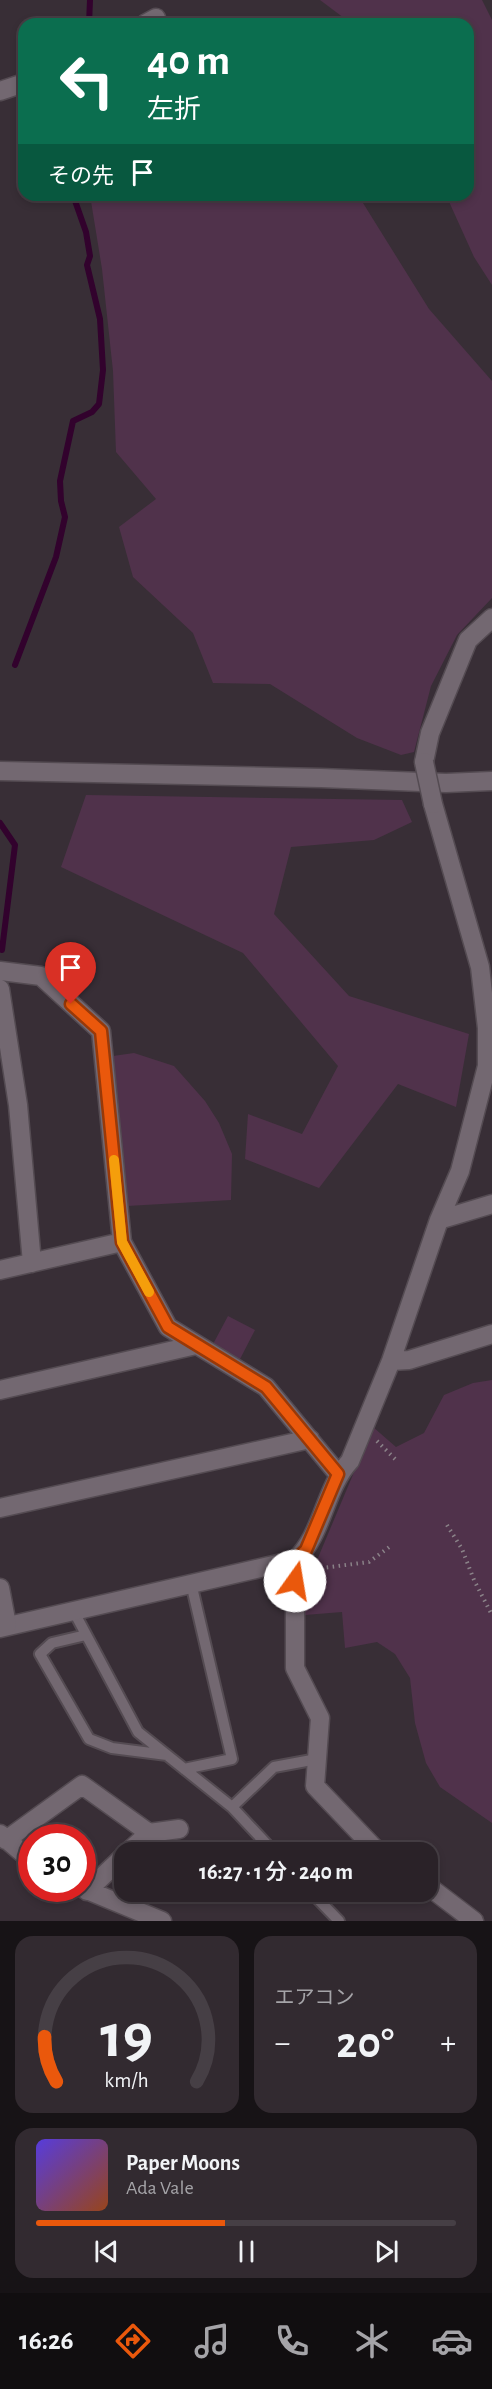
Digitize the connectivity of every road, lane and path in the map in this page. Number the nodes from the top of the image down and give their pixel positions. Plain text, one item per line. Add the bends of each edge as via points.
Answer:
1 (18, 85) edge
2 (0, 91) edge
3 (492, 618) edge
4 (0, 771) edge
5 (492, 781) edge
6 (0, 971) edge
7 (0, 989) edge
8 (492, 1204) edge
9 (439, 1220) junction
10 (122, 1242) junction
11 (32, 1263) junction
12 (0, 1270) edge
13 (492, 1334) edge
14 (196, 1344) junction
15 (391, 1361) junction
16 (0, 1390) edge
17 (360, 1435) junction
18 (310, 1439) junction
19 (396, 1460) dead end
20 (338, 1474) junction
21 (0, 1508) edge
22 (447, 1525) dead end
23 (392, 1545) dead end
24 (295, 1560) junction
25 (191, 1583) junction
26 (0, 1588) edge
27 (73, 1610) junction
28 (492, 1615) edge
29 (3, 1626) edge
30 (86, 1635) junction
31 (167, 1755) junction
32 (317, 1759) junction
33 (184, 1769) junction
34 (232, 1808) junction
35 (179, 1829) dead end
36 (149, 1833) junction
37 (3, 1837) edge
38 (139, 1842) edge
39 (264, 1842) edge
40 (368, 1842) edge
41 (18, 1849) edge
42 (114, 1864) edge
43 (96, 1880) edge
44 (96, 1894) edge
45 (438, 1894) edge
46 (321, 1902) edge
47 (162, 1921) edge
48 (339, 1921) edge
49 (474, 1921) edge

1 - 2 street
3 - 9 street, bridge via 468,640 430,733 424,762 480,967 487,1028 487,1066 460,1171
4 - 5 street
6 - 10 street via 41,976 101,1031
7 - 11 street via 18,1105
8 - 9 street
9 - 15 street
10 - 11 street
10 - 14 street via 168,1327
11 - 12 street
13 - 15 street via 409,1360
14 - 16 street
14 - 18 street via 266,1387
15 - 17 street
17 - 19 path via 380,1442
17 - 20 street via 350,1461
18 - 20 street
18 - 21 street
20 - 24 street via 306,1550
22 - 28 path
23 - 24 path via 369,1562 322,1568
24 - 25 street
24 - 32 street via 295,1668 320,1718
25 - 27 street
25 - 33 lane via 232,1759
26 - 29 street
27 - 29 street
27 - 30 lane
30 - 31 lane via 138,1732
30 - 31 lane via 52,1643 40,1654 89,1739 112,1748
31 - 33 lane
32 - 34 lane via 274,1767
32 - 40 street via 315,1786
33 - 34 lane
34 - 39 lane
35 - 36 street
36 - 37 street via 82,1785
36 - 38 street
37 - 41 street
42 - 43 street
44 - 47 street
45 - 49 street
46 - 48 lane

